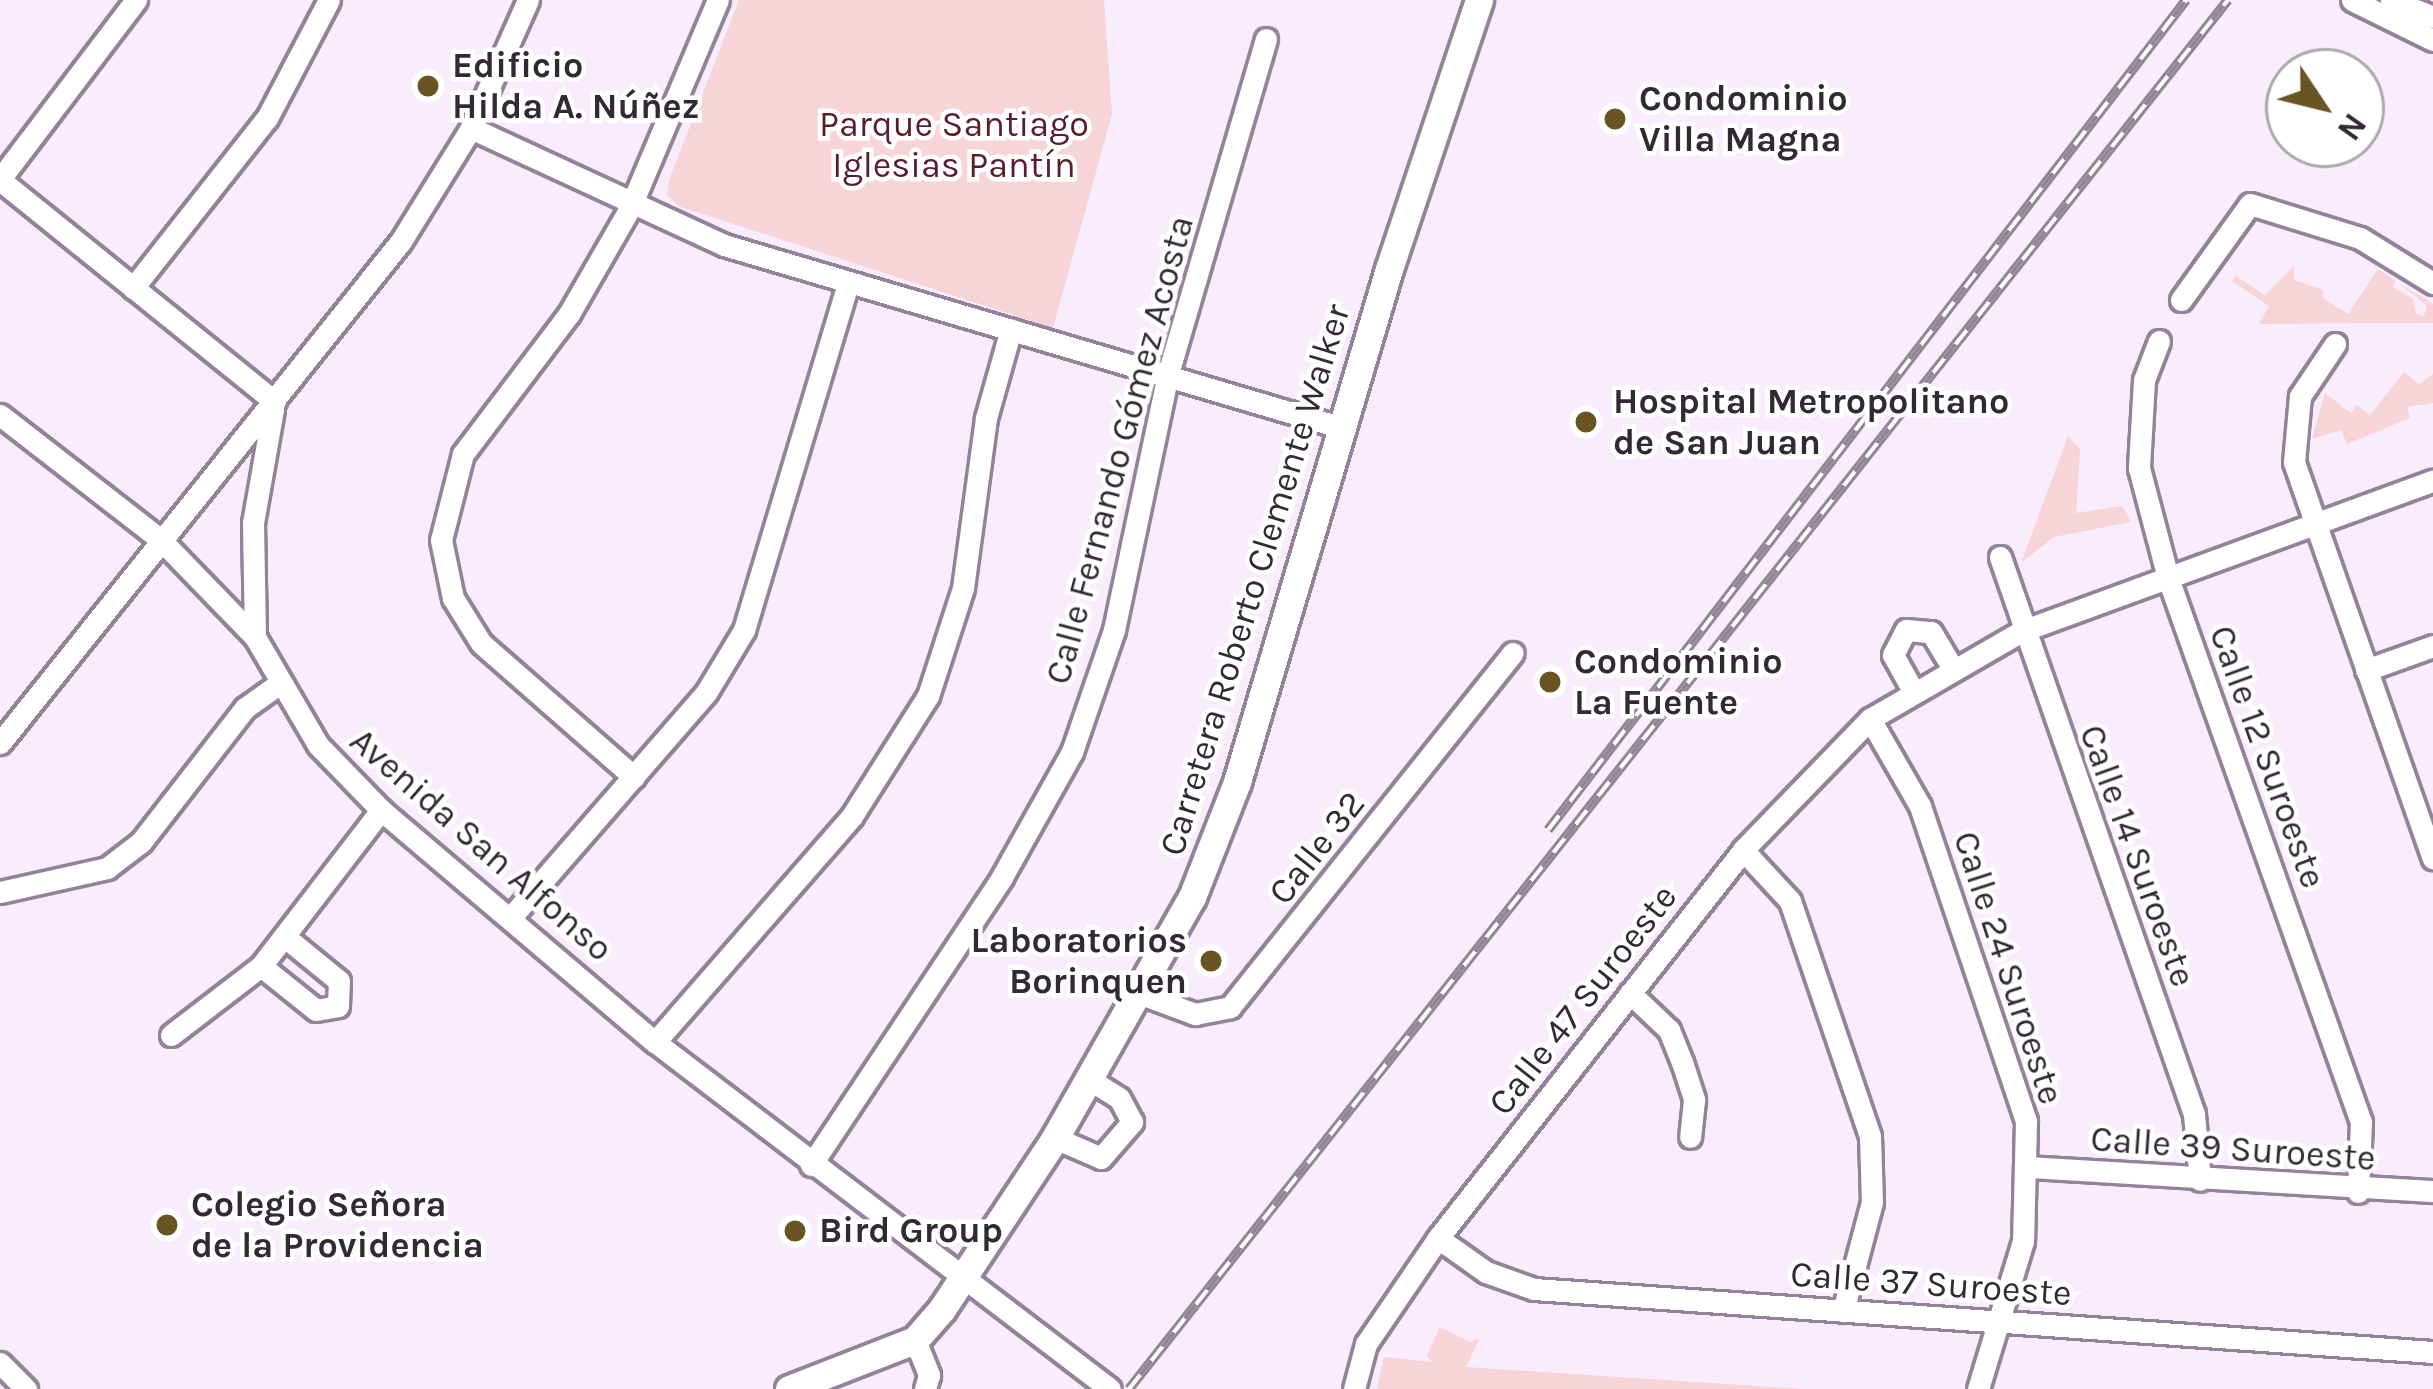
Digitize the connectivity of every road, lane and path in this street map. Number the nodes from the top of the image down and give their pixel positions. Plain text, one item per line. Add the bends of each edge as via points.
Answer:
1 (136, 0) edge
2 (329, 0) edge
3 (528, 0) edge
4 (718, 0) edge
5 (1479, 0) edge
6 (2352, 0) edge
7 (2396, 2) edge
8 (2433, 17) edge
9 (1266, 40) dead end
10 (2433, 40) edge
11 (471, 128) junction
12 (0, 180) edge
13 (630, 208) junction
14 (848, 283) junction
15 (2433, 283) edge
16 (133, 288) junction
17 (2181, 300) dead end
18 (1011, 329) junction
19 (2159, 341) dead end
20 (2335, 344) dead end
21 (1168, 374) junction
22 (274, 402) junction
23 (0, 415) edge
24 (1343, 428) junction
25 (2433, 481) edge
26 (2314, 524) junction
27 (161, 540) junction
28 (2000, 557) dead end
29 (2168, 578) junction
30 (2022, 631) junction
31 (255, 637) junction
32 (2433, 646) edge
33 (1513, 653) dead end
34 (1951, 665) junction
35 (2366, 670) junction
36 (280, 683) junction
37 (1912, 688) junction
38 (1870, 718) junction
39 (0, 743) edge
40 (634, 777) junction
41 (381, 810) junction
42 (2426, 814) edge
43 (1743, 850) junction
44 (2433, 858) edge
45 (0, 892) edge
46 (512, 916) junction
47 (285, 937) junction
48 (260, 967) junction
49 (1630, 993) junction
50 (1141, 994) junction
51 (171, 1035) dead end
52 (655, 1042) junction
53 (1089, 1079) junction
54 (1690, 1137) dead end
55 (1054, 1138) junction
56 (811, 1166) junction
57 (2028, 1167) junction
58 (2200, 1180) junction
59 (2433, 1191) edge
60 (2359, 1192) junction
61 (1438, 1238) junction
62 (965, 1282) junction
63 (1844, 1312) junction
64 (1999, 1322) junction
65 (915, 1340) junction
66 (2433, 1352) edge
67 (0, 1363) edge
68 (26, 1389) edge
69 (789, 1389) edge
70 (925, 1389) edge
71 (1109, 1389) edge
72 (1354, 1389) edge
73 (1978, 1389) edge

1 - 12 street
2 - 16 street via 267,118
3 - 11 street
4 - 13 street
5 - 24 main road, Carretera Roberto Clemente Walker
6 - 10 street
7 - 8 street
9 - 21 street, Calle Fernando Gómez Acosta
11 - 13 street
11 - 22 street via 400,241
12 - 16 street
13 - 14 street
13 - 40 street via 569,314 463,454 441,540 453,598 481,643
14 - 18 street
14 - 40 street via 744,631 706,693
15 - 17 street via 2360,238 2250,204
16 - 22 street
18 - 21 street
18 - 52 street via 986,418 963,587 928,696 852,817
19 - 29 street, Calle 12 Suroeste via 2144,380 2139,469
20 - 26 street via 2309,378 2294,418 2294,462
21 - 24 street
21 - 56 street, Calle Fernando Gómez Acosta via 1114,630 1072,752 1002,877
22 - 27 street
22 - 31 street via 253,523
23 - 27 street, Avenida San Alfonso
24 - 50 main road, Carretera Roberto Clemente Walker via 1219,833
25 - 26 street, Calle 47 Suroeste
26 - 29 street, Calle 47 Suroeste
26 - 35 street
27 - 31 street, Avenida San Alfonso
27 - 39 street
28 - 30 street, Calle 14 Suroeste
29 - 30 street, Calle 47 Suroeste
29 - 60 street, Calle 12 Suroeste via 2361,1122
30 - 34 street, Calle 47 Suroeste
30 - 58 street, Calle 14 Suroeste via 2194,1114
31 - 36 street, Avenida San Alfonso
32 - 35 street
33 - 50 street, Calle 32 via 1230,1007 1195,1014
34 - 37 street, Calle 47 Suroeste
34 - 37 street via 1931,632 1906,630 1892,655
35 - 42 street
36 - 41 street, Avenida San Alfonso via 318,745
36 - 45 street via 245,708 141,842 107,868
37 - 38 street, Calle 47 Suroeste
38 - 43 street, Calle 47 Suroeste
38 - 57 street, Calle 24 Suroeste via 1920,806 2014,1074
40 - 46 street
41 - 46 street, Avenida San Alfonso
41 - 47 street
42 - 44 street
43 - 49 street, Calle 47 Suroeste
43 - 63 street via 1790,901 1870,1136 1872,1202
46 - 52 street, Avenida San Alfonso
47 - 48 street
47 - 48 street via 339,980 338,1006 316,1010
48 - 51 street
49 - 54 street via 1676,1046 1694,1100
49 - 61 street, Calle 47 Suroeste
50 - 53 main road, Carretera Roberto Clemente Walker
52 - 56 street, Avenida San Alfonso
53 - 55 main road, Carretera Roberto Clemente Walker
53 - 55 street via 1130,1109 1121,1140 1101,1158
55 - 62 main road, Carretera Roberto Clemente Walker
56 - 62 street, Avenida San Alfonso
57 - 58 street, Calle 39 Suroeste
57 - 64 street, Calle 24 Suroeste via 2023,1240
58 - 60 street, Calle 39 Suroeste
59 - 60 street, Calle 39 Suroeste
61 - 63 street, Calle 37 Suroeste via 1486,1272 1534,1289
61 - 72 street, Calle 47 Suroeste via 1366,1344
62 - 65 main road, Carretera Roberto Clemente Walker
62 - 71 street, Avenida San Alfonso
63 - 64 street, Calle 37 Suroeste
64 - 66 street, Calle 37 Suroeste
64 - 73 street, Calle 24 Suroeste
65 - 69 main road, Carretera Roberto Clemente Walker
65 - 70 street via 929,1375
67 - 68 street

